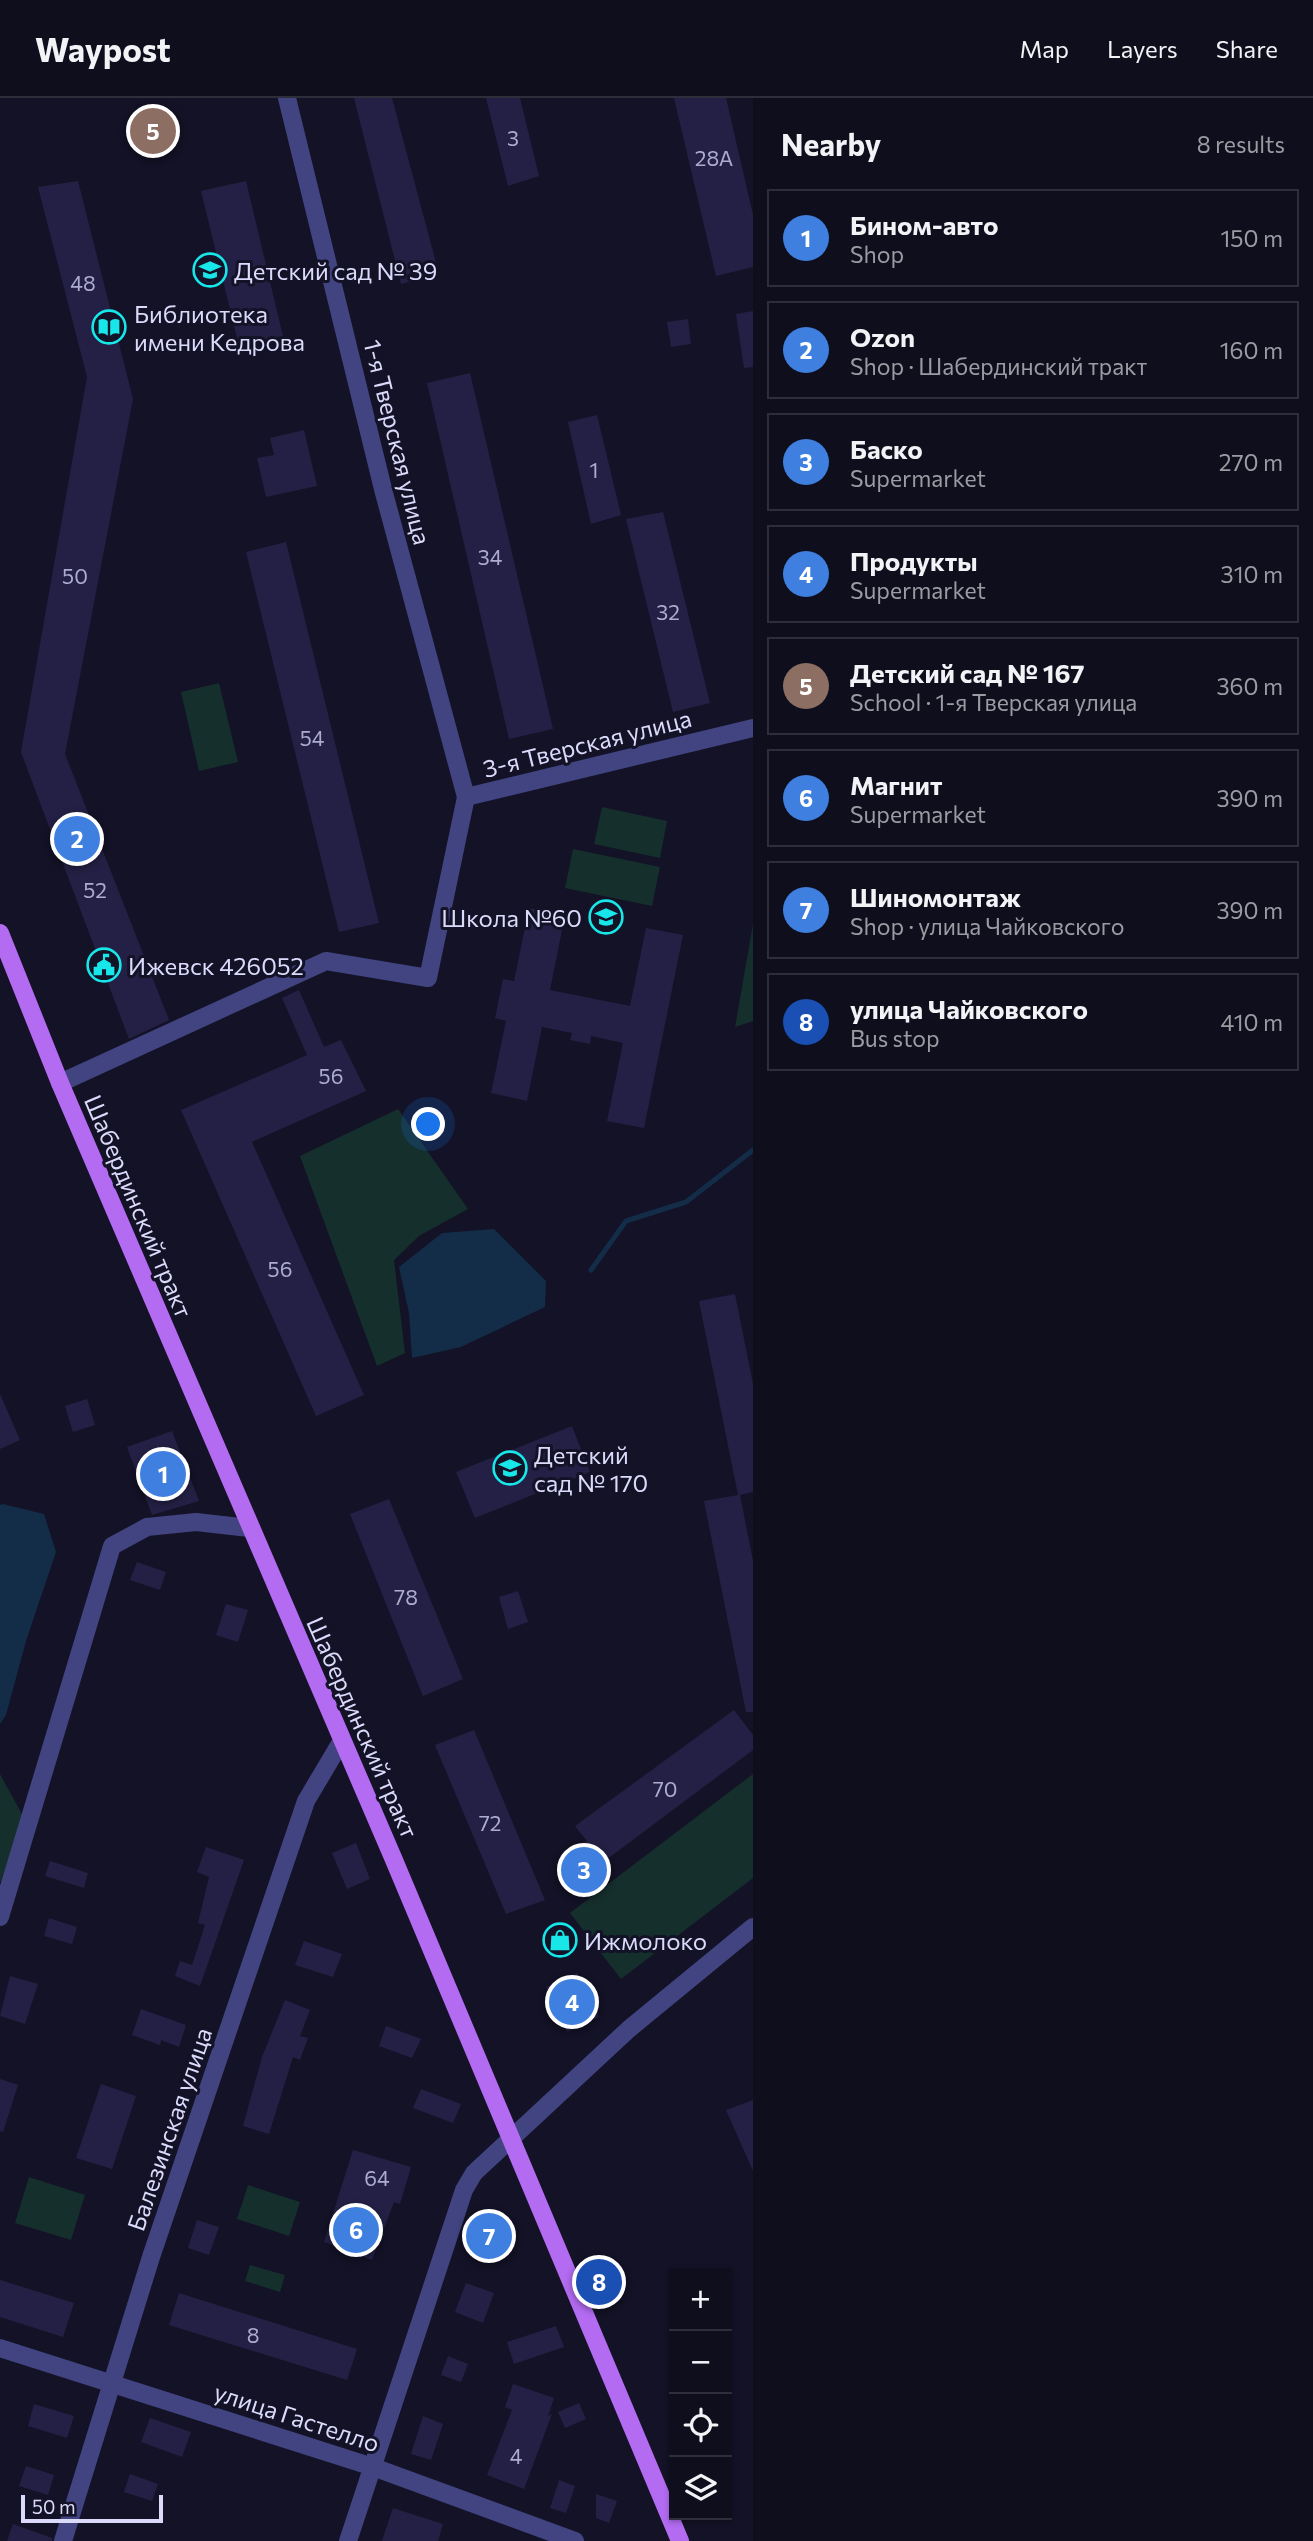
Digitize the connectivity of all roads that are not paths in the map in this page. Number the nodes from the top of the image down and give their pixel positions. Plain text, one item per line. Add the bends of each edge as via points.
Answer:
1 (287, 98) edge
2 (753, 728) edge
3 (466, 797) junction
4 (0, 933) edge
5 (60, 1083) junction
6 (249, 1528) junction
7 (341, 1742) junction
8 (0, 1917) edge
9 (753, 1927) edge
10 (510, 2141) junction
11 (0, 2348) edge
12 (112, 2383) junction
13 (373, 2467) junction
14 (63, 2541) edge
15 (348, 2541) edge
16 (575, 2541) edge
17 (680, 2541) edge

1 - 3 street, 1-я Тверская улица via 384,493
2 - 3 street, 3-я Тверская улица
3 - 5 street, 3-я Тверская улица via 428,978 326,961
4 - 5 main road, Шабердинский тракт
5 - 6 main road, Шабердинский тракт
6 - 7 main road, Шабердинский тракт
6 - 8 street via 196,1522 147,1527 112,1546
7 - 10 main road, Шабердинский тракт
7 - 12 street, Балезинская улица via 306,1801
9 - 10 street via 629,2029
10 - 13 street via 474,2174 464,2190
10 - 17 main road, Шабердинский тракт
11 - 12 street, улица Гастелло
12 - 13 street, улица Гастелло
12 - 14 street, Балезинская улица
13 - 15 street
13 - 16 street, улица Гастелло

